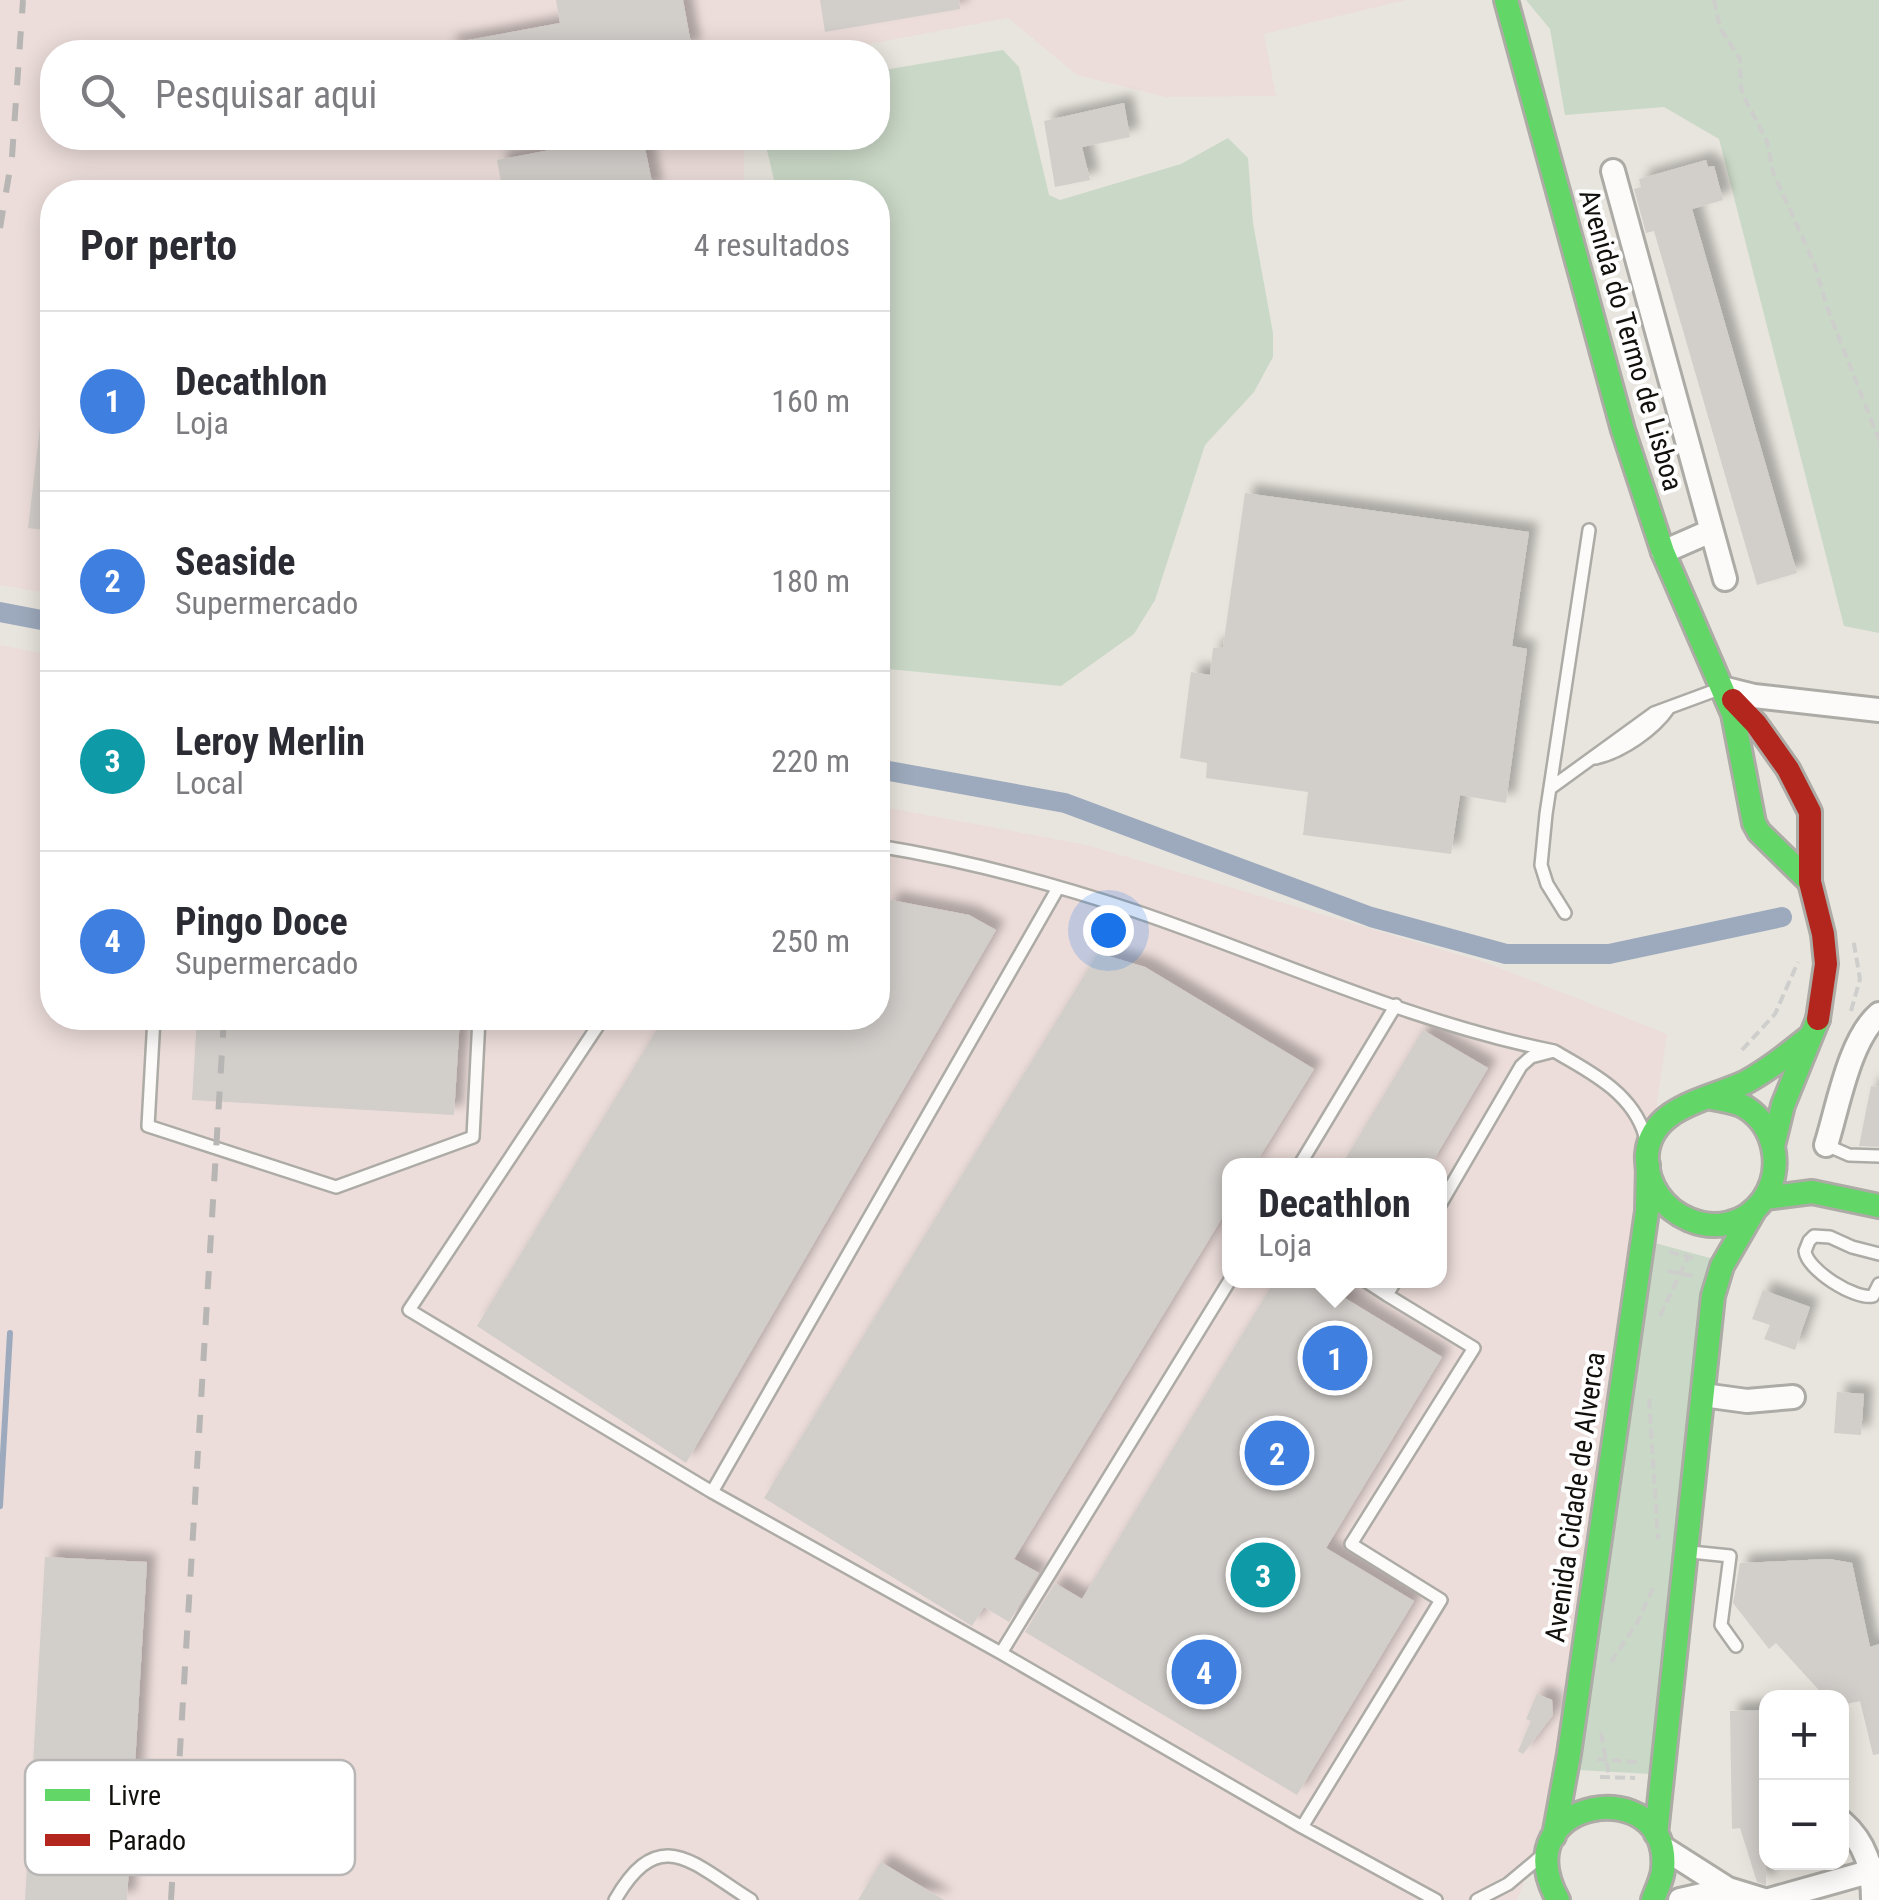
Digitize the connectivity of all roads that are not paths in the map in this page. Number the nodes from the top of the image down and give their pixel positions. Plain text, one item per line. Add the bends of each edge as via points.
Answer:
1 (1506, 0) edge
2 (1613, 171) dead end
3 (1589, 530) dead end
4 (1712, 531) junction
5 (1664, 552) junction
6 (1725, 579) dead end
7 (1722, 688) junction
8 (1879, 710) edge
9 (1552, 787) junction
10 (890, 848) edge
11 (1810, 882) junction
12 (1058, 888) junction
13 (1564, 913) dead end
14 (1396, 1005) junction
15 (1879, 1014) edge
16 (153, 1030) edge
17 (479, 1030) edge
18 (595, 1030) edge
19 (1808, 1038) junction
20 (1554, 1051) junction
21 (1708, 1098) junction
22 (1826, 1145) joint
23 (1775, 1149) junction
24 (1879, 1156) edge
25 (1304, 1158) edge
26 (1648, 1158) junction
27 (1447, 1192) edge
28 (1812, 1192) junction
29 (1760, 1204) junction
30 (1879, 1206) edge
31 (1879, 1254) edge
32 (1879, 1284) edge
33 (1225, 1288) edge
34 (1377, 1288) edge
35 (1392, 1288) edge
36 (1388, 1295) junction
37 (1703, 1395) junction
38 (1793, 1397) dead end
39 (712, 1492) junction
40 (1687, 1552) junction
41 (1736, 1646) dead end
42 (1001, 1653) junction
43 (1302, 1828) junction
44 (1849, 1828) edge
45 (1659, 1840) junction
46 (1551, 1842) junction
47 (1876, 1870) edge
48 (1547, 1874) junction
49 (1728, 1889) junction
50 (1666, 1899) edge
51 (615, 1900) edge
52 (751, 1900) edge
53 (1436, 1900) edge
54 (1477, 1900) edge
55 (1542, 1900) edge
56 (1558, 1900) edge
57 (1766, 1900) edge
58 (1874, 1900) edge

1 - 5 main road, Avenida do Termo de Lisboa via 1622,430
2 - 4 street
3 - 9 lane
4 - 5 street
4 - 6 street
5 - 7 main road, Avenida do Termo de Lisboa
7 - 8 street
7 - 9 lane via 1654,714
7 - 11 main road, Avenida do Termo de Lisboa via 1734,714 1754,823
7 - 11 main road, Avenida do Termo de Lisboa via 1756,724 1801,791 1810,812
9 - 13 lane via 1542,866
10 - 12 lane via 954,858
11 - 19 main road, Avenida do Termo de Lisboa via 1826,964 1820,1014
12 - 14 lane
12 - 39 lane
14 - 20 lane
14 - 25 lane
15 - 22 street via 1857,1045
16 - 17 lane via 148,1126 336,1187 474,1138
18 - 39 lane via 410,1310
19 - 21 main road via 1758,1075
19 - 23 main road, Avenida do Termo de Lisboa via 1783,1104
20 - 26 lane via 1597,1076 1629,1106 1642,1125
20 - 27 lane via 1521,1066
21 - 23 main road via 1749,1108
21 - 26 main road via 1669,1114
22 - 24 lane via 1849,1155
23 - 28 main road via 1794,1180
23 - 29 main road via 1776,1171
26 - 29 main road via 1656,1192 1686,1220 1730,1224
26 - 46 main road, Avenida Cidade de Alverca via 1647,1211
28 - 29 main road
28 - 30 main road
29 - 37 main road via 1722,1266
31 - 32 lane via 1822,1236 1809,1241 1805,1252 1810,1266 1858,1296 1873,1296
33 - 42 lane
34 - 36 lane
35 - 36 lane
36 - 43 lane via 1474,1348 1350,1544 1442,1600
37 - 38 street via 1747,1402
37 - 40 main road
39 - 42 lane
40 - 41 lane via 1730,1556 1721,1626
40 - 45 main road
42 - 43 lane
43 - 53 lane
44 - 47 street
45 - 46 main road via 1638,1814 1598,1806 1572,1816
45 - 49 street
45 - 50 main road
46 - 48 main road, Avenida Cidade de Alverca
46 - 54 lane via 1508,1884
47 - 57 street
47 - 58 street
48 - 55 main road, Avenida Cidade de Alverca
48 - 56 main road
49 - 50 street
49 - 57 street
51 - 52 lane via 640,1864 668,1855

